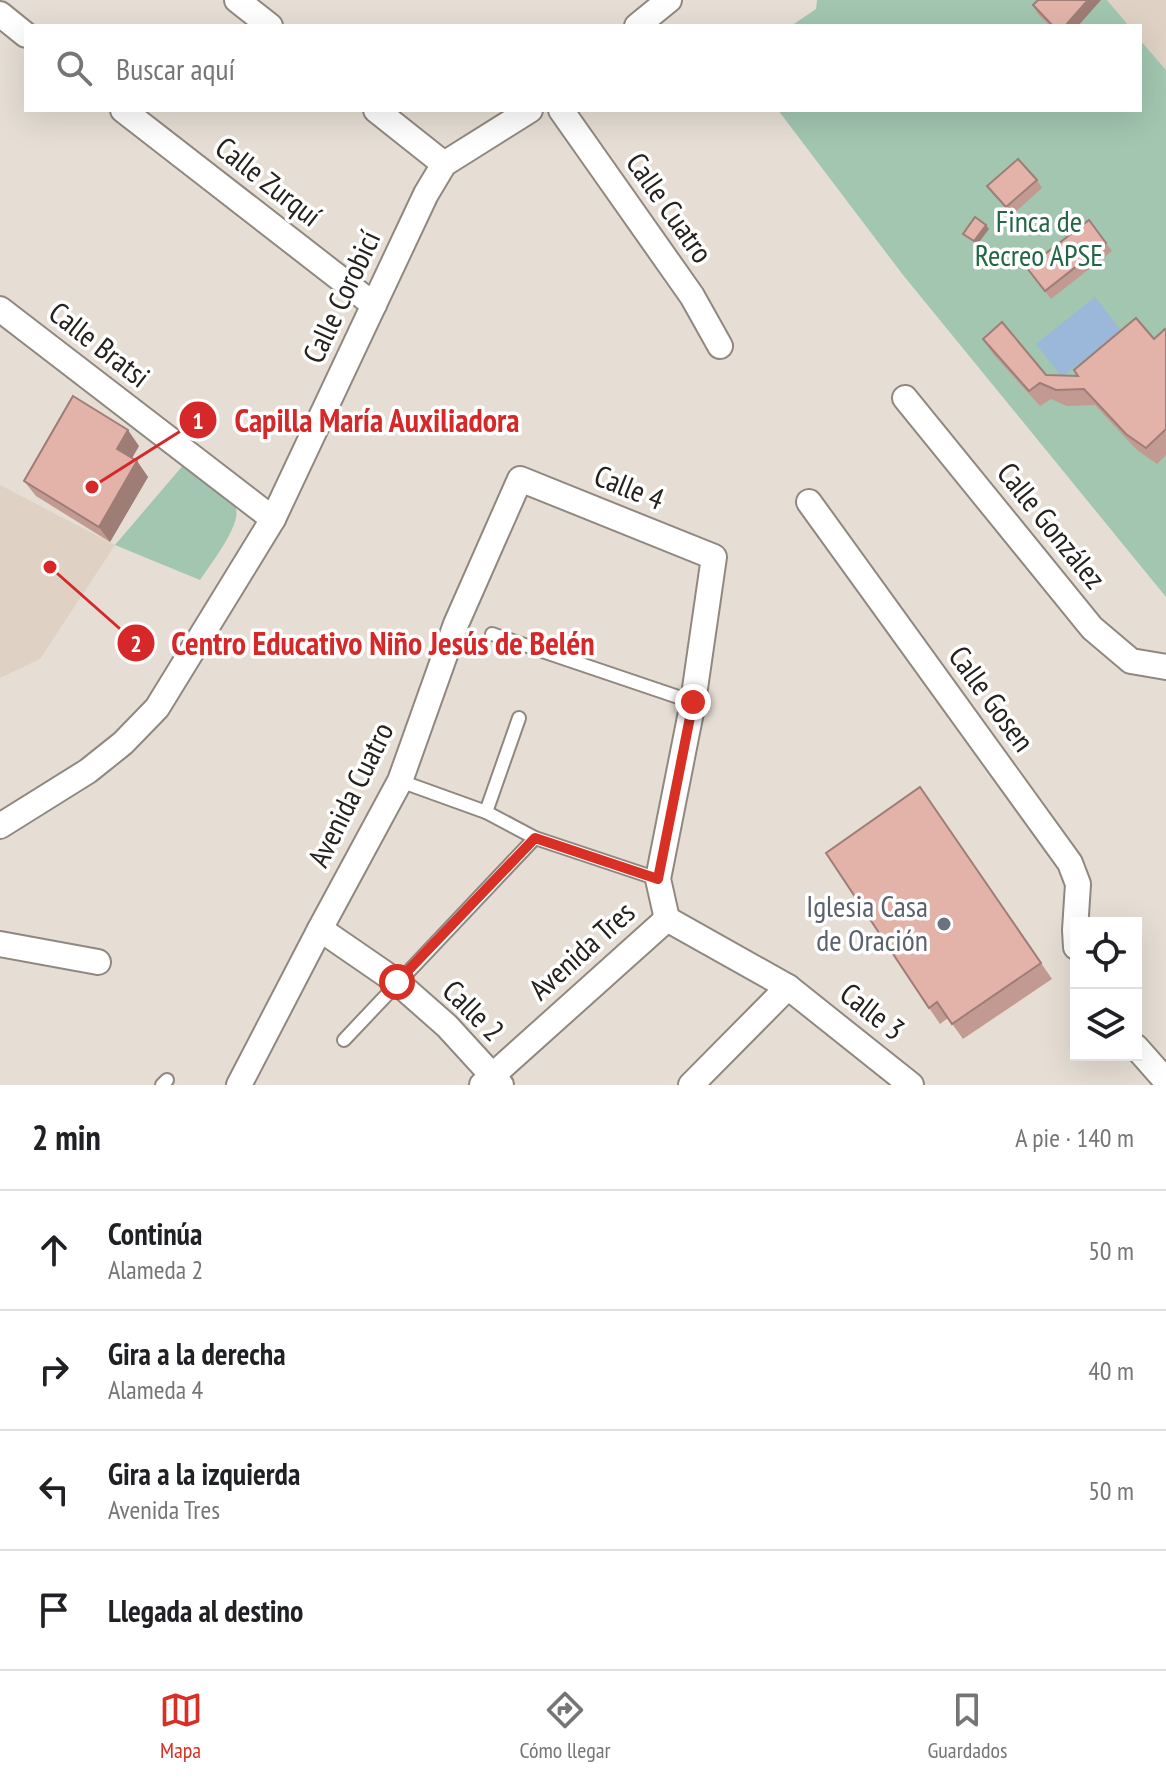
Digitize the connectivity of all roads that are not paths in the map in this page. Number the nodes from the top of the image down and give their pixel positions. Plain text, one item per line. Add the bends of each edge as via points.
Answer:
1 (237, 0) edge
2 (669, 0) edge
3 (0, 14) edge
4 (267, 24) edge
5 (639, 24) edge
6 (24, 33) edge
7 (126, 112) edge
8 (379, 112) edge
9 (527, 112) edge
10 (562, 112) edge
11 (444, 164) junction
12 (374, 305) junction
13 (0, 309) edge
14 (720, 346) dead end
15 (905, 398) dead end
16 (520, 479) joint
17 (809, 502) dead end
18 (273, 519) junction
19 (714, 557) joint
20 (492, 634) dead end
21 (1166, 667) edge
22 (693, 702) junction
23 (519, 718) dead end
24 (400, 781) junction
25 (486, 812) junction
26 (0, 826) edge
27 (535, 838) junction
28 (658, 879) junction
29 (1076, 917) edge
30 (667, 919) junction
31 (320, 929) junction
32 (0, 944) edge
33 (98, 962) dead end
34 (397, 982) junction
35 (788, 987) junction
36 (344, 1040) dead end
37 (1142, 1054) edge
38 (1166, 1081) edge
39 (492, 1082) edge
40 (906, 1084) edge
41 (239, 1085) edge
42 (691, 1085) edge

1 - 4 street
2 - 5 street
3 - 6 street
7 - 12 street, Calle Zurquí
8 - 11 street
9 - 11 street, Calle Corobicí
10 - 14 street, Calle Cuatro via 692,296
11 - 12 street, Calle Corobicí
12 - 18 street, Calle Corobicí
13 - 18 street, Calle Bratsi
15 - 21 street, Calle González via 1092,628 1131,661
16 - 19 street, Calle 4
16 - 24 street, Avenida Cuatro via 456,624
17 - 29 street, Calle Gosen via 1070,863 1078,884
18 - 26 street, Calle Corobicí via 157,708 88,771
19 - 22 street, Avenida Tres
20 - 22 lane
22 - 28 street, Avenida Tres
23 - 25 lane
24 - 25 lane
24 - 31 street, Avenida Cuatro
25 - 27 lane
27 - 28 lane
27 - 34 lane
28 - 30 street, Avenida Tres
30 - 35 street, Calle 3
30 - 39 street, Avenida Tres
31 - 34 street, Calle 2
31 - 41 street, Avenida Cuatro
32 - 33 street
34 - 36 lane
34 - 39 street, Calle 2 via 447,1026
35 - 40 street, Calle 3
35 - 42 street
37 - 38 street

